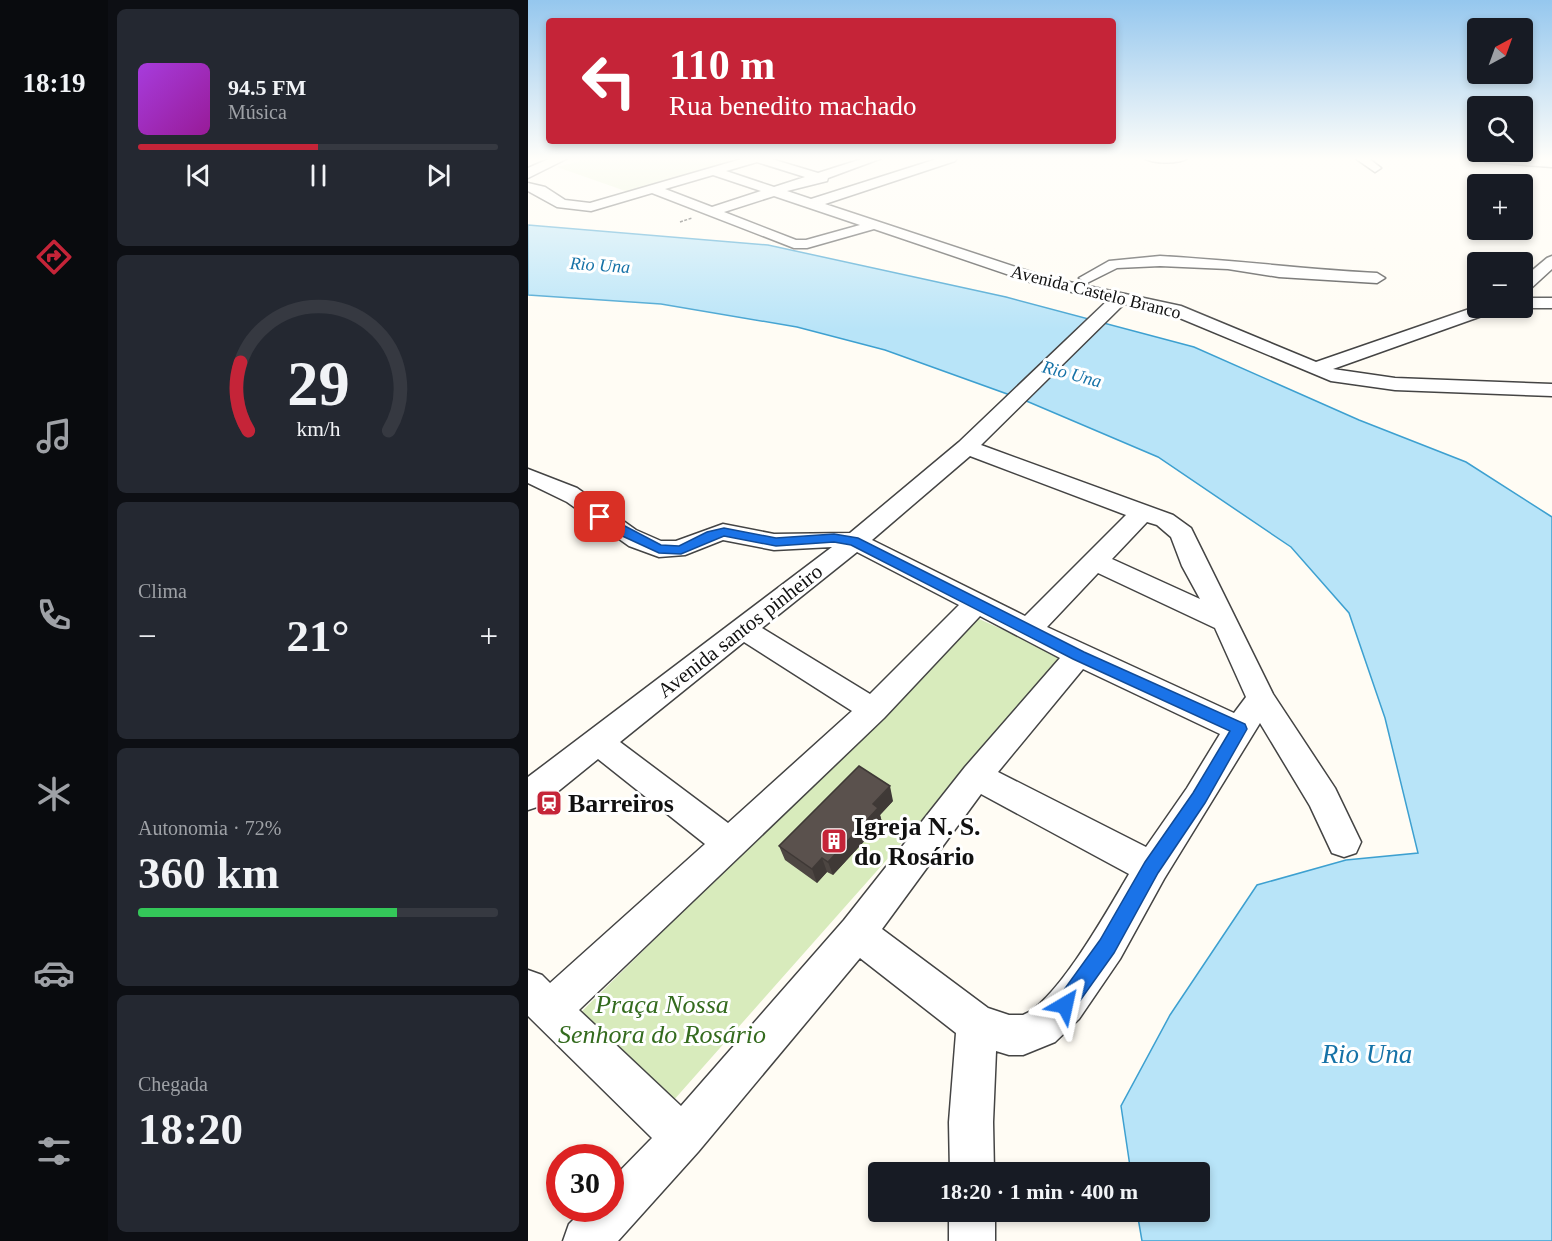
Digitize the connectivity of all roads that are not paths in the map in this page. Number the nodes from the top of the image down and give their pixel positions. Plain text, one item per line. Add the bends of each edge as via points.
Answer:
1 (720, 216) edge
2 (848, 216) edge
3 (874, 225) junction
4 (922, 242) junction
5 (1012, 254) dead end
6 (1552, 261) edge
7 (1059, 267) dead end
8 (1087, 278) junction
9 (1377, 278) dead end
10 (1533, 278) edge
11 (1116, 302) junction
12 (1533, 303) edge
13 (1552, 303) edge
14 (1467, 315) edge
15 (1267, 349) junction
16 (1314, 369) junction
17 (1552, 390) edge
18 (967, 447) junction
19 (528, 476) edge
20 (1142, 513) junction
21 (854, 541) junction
22 (1096, 562) junction
23 (976, 604) junction
24 (1226, 622) junction
25 (745, 630) junction
26 (1028, 630) junction
27 (1078, 655) junction
28 (1261, 699) junction
29 (873, 710) junction
30 (1239, 729) junction
31 (598, 742) junction
32 (976, 776) junction
33 (528, 796) edge
34 (728, 842) junction
35 (1344, 842) dead end
36 (1152, 868) junction
37 (856, 933) junction
38 (539, 999) edge
39 (963, 1014) junction
40 (683, 1137) junction
41 (972, 1162) edge
42 (972, 1222) edge
43 (586, 1241) edge
44 (972, 1241) edge

1 - 3 street via 794,244 807,244
2 - 3 street, Avenida Castelo Branco
3 - 4 street, Avenida Castelo Branco
4 - 5 street, Avenida Castelo Branco via 966,242
4 - 11 street, Avenida Castelo Branco
6 - 10 street
7 - 8 street, Avenida Castelo Branco
8 - 9 street via 1114,264 1142,261 1228,264 1279,272
8 - 15 street, Avenida Castelo Branco via 1122,291 1200,309
11 - 15 street, Avenida Castelo Branco via 1160,306 1187,314
11 - 18 street, Avenida santos pinheiro
12 - 13 street
14 - 16 street
15 - 16 street, Avenida Castelo Branco
16 - 17 street, Avenida Castelo Branco via 1395,384
18 - 20 street
18 - 21 street, Avenida santos pinheiro
19 - 21 street via 582,501 623,532 659,549 681,550 724,532 776,542 834,538
20 - 22 street
20 - 24 street via 1171,523 1182,533
21 - 23 street
21 - 25 street, Avenida santos pinheiro
22 - 24 street
22 - 26 street
23 - 26 street
23 - 29 street
24 - 28 street
25 - 29 street
25 - 31 street, Avenida santos pinheiro
26 - 27 street
27 - 30 street
27 - 32 street
28 - 30 street
28 - 35 street via 1323,798
29 - 34 street
30 - 36 street
31 - 33 street, Avenida santos pinheiro
31 - 34 street
32 - 36 street
32 - 37 street
34 - 38 street
36 - 39 street via 1107,946 1049,1021 1032,1033 1016,1035 1000,1033
37 - 39 street
37 - 40 street
38 - 40 street
39 - 41 street
40 - 43 street
42 - 44 street

